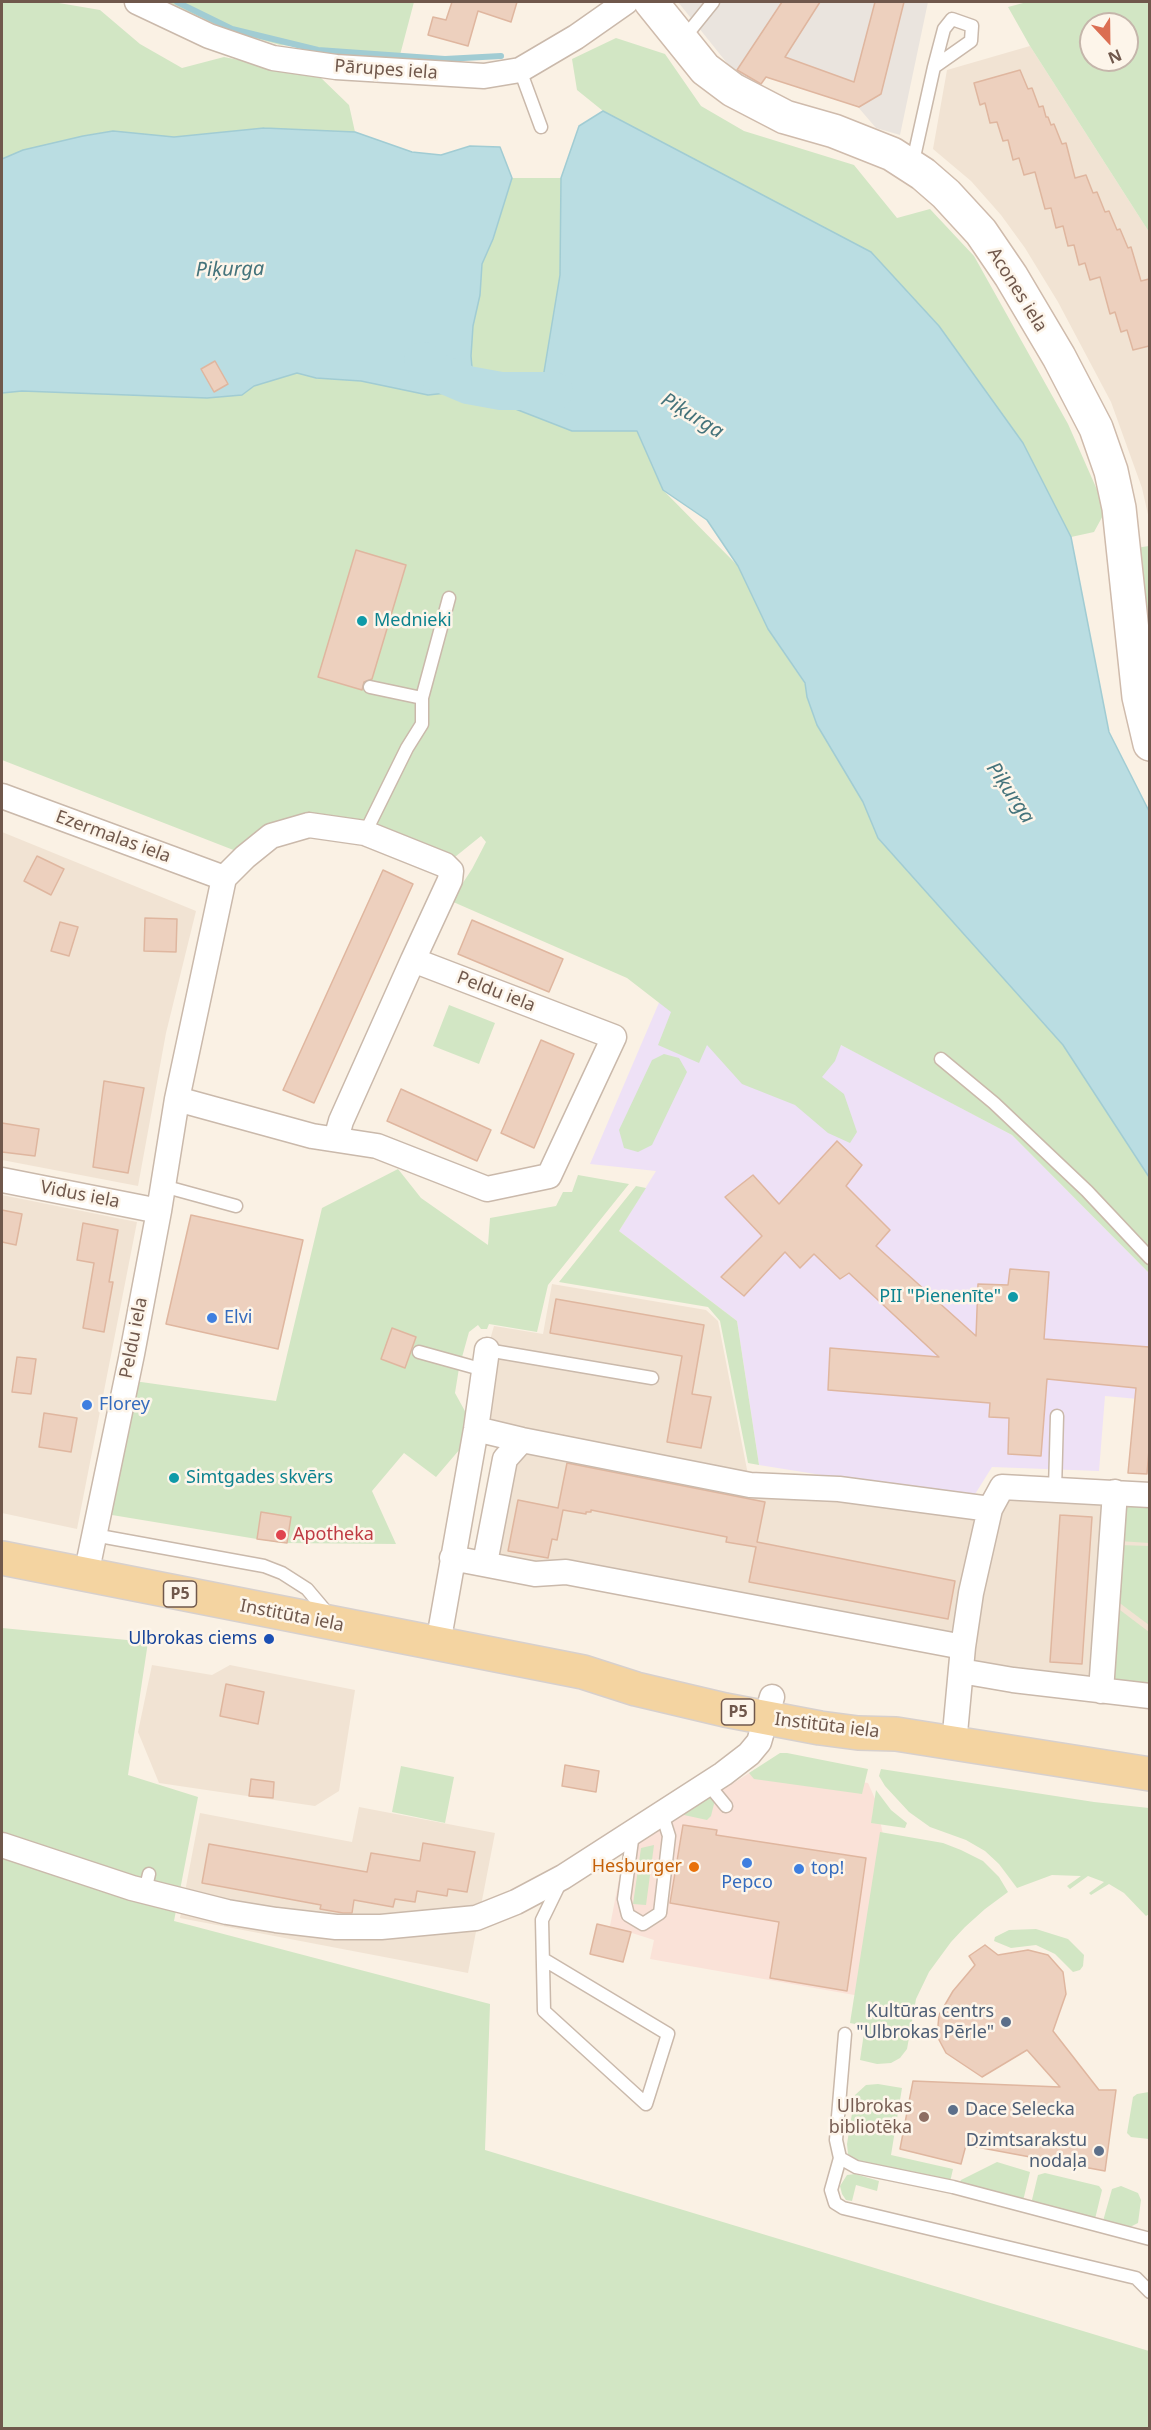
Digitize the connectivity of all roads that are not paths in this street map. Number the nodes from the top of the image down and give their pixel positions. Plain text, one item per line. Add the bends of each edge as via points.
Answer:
1 (137, 2) edge
2 (626, 2) edge
3 (651, 2) edge
4 (713, 2) edge
5 (682, 41) junction
6 (934, 67) dead end
7 (520, 70) junction
8 (541, 127) dead end
9 (912, 167) junction
10 (449, 598) dead end
11 (370, 687) dead end
12 (422, 698) junction
13 (1149, 744) edge
14 (2, 796) edge
15 (365, 832) junction
16 (224, 878) junction
17 (413, 960) junction
18 (941, 1059) dead end
19 (177, 1099) junction
20 (336, 1139) junction
21 (2, 1180) edge
22 (163, 1186) junction
23 (236, 1206) dead end
24 (159, 1211) junction
25 (1149, 1258) edge
26 (419, 1352) dead end
27 (486, 1360) junction
28 (652, 1378) dead end
29 (1057, 1416) dead end
30 (476, 1429) junction
31 (522, 1440) junction
32 (1055, 1490) junction
33 (1115, 1492) junction
34 (1149, 1495) edge
35 (990, 1509) junction
36 (94, 1535) junction
37 (2, 1558) edge
38 (452, 1558) junction
39 (485, 1563) junction
40 (86, 1575) junction
41 (337, 1625) junction
42 (438, 1644) junction
43 (962, 1659) junction
44 (1101, 1691) junction
45 (1149, 1696) edge
46 (770, 1707) junction
47 (954, 1744) junction
48 (1149, 1774) edge
49 (708, 1784) junction
50 (726, 1806) dead end
51 (662, 1814) junction
52 (633, 1832) junction
53 (2, 1845) edge
54 (563, 1877) junction
55 (543, 1959) junction
56 (845, 2034) dead end
57 (840, 2158) junction
58 (1149, 2239) edge
59 (1149, 2292) edge

1 - 7 street, Pārupes iela via 209,36 273,58 444,75 484,76
2 - 7 street, Pārupes iela
3 - 5 street, Acones iela
4 - 5 lane
5 - 9 street, Acones iela via 705,69 733,90 774,112 892,154
6 - 9 lane
7 - 8 lane
9 - 13 street, Acones iela via 946,194 981,232 1059,357 1096,428 1119,508 1136,673
10 - 12 lane
11 - 12 lane
12 - 15 lane via 422,724
14 - 16 street, Ezermalas iela
15 - 16 street via 309,825 271,836
15 - 17 street via 445,865 451,872
16 - 19 street, Peldu iela
17 - 20 street
17 - 20 street, Peldu iela via 614,1037 549,1176 487,1189 377,1146
18 - 25 lane via 1087,1191
19 - 20 street, Peldu iela
19 - 22 street, Peldu iela
21 - 24 street, Vidus iela
22 - 23 lane
22 - 24 street, Peldu iela
24 - 36 street, Peldu iela
26 - 27 lane
27 - 28 lane
27 - 30 street
29 - 32 lane
30 - 31 street
30 - 38 street
31 - 35 street via 750,1485 838,1489
31 - 39 street via 505,1459
32 - 33 street
32 - 35 street via 1002,1487
33 - 34 street
33 - 44 street
35 - 43 street via 971,1593
36 - 40 street, Peldu iela
36 - 41 lane via 273,1569 307,1589
37 - 40 main road, Institūta iela / P5
38 - 39 street
38 - 42 street
39 - 43 street via 535,1574 566,1572 589,1576
40 - 41 main road, Institūta iela / P5
41 - 42 main road, Institūta iela / P5
42 - 46 main road, Institūta iela / P5 via 583,1672 672,1678
43 - 44 street via 1013,1680
43 - 47 street
44 - 45 street
46 - 47 main road, Institūta iela / P5 via 822,1706 896,1734
46 - 49 street via 759,1742
47 - 48 main road, Institūta iela / P5
49 - 50 lane
49 - 51 street
51 - 52 street
51 - 52 lane via 669,1836 660,1913 643,1924 628,1914 624,1899
52 - 54 street
53 - 54 street via 147,1883 227,1912 336,1926 381,1927 476,1918
54 - 55 lane via 542,1920
55 - 55 lane via 668,2034 646,2104 544,2010
56 - 57 lane via 836,2140
57 - 58 lane via 856,2167 953,2187
57 - 59 lane via 831,2190 835,2204 843,2208 1136,2278

